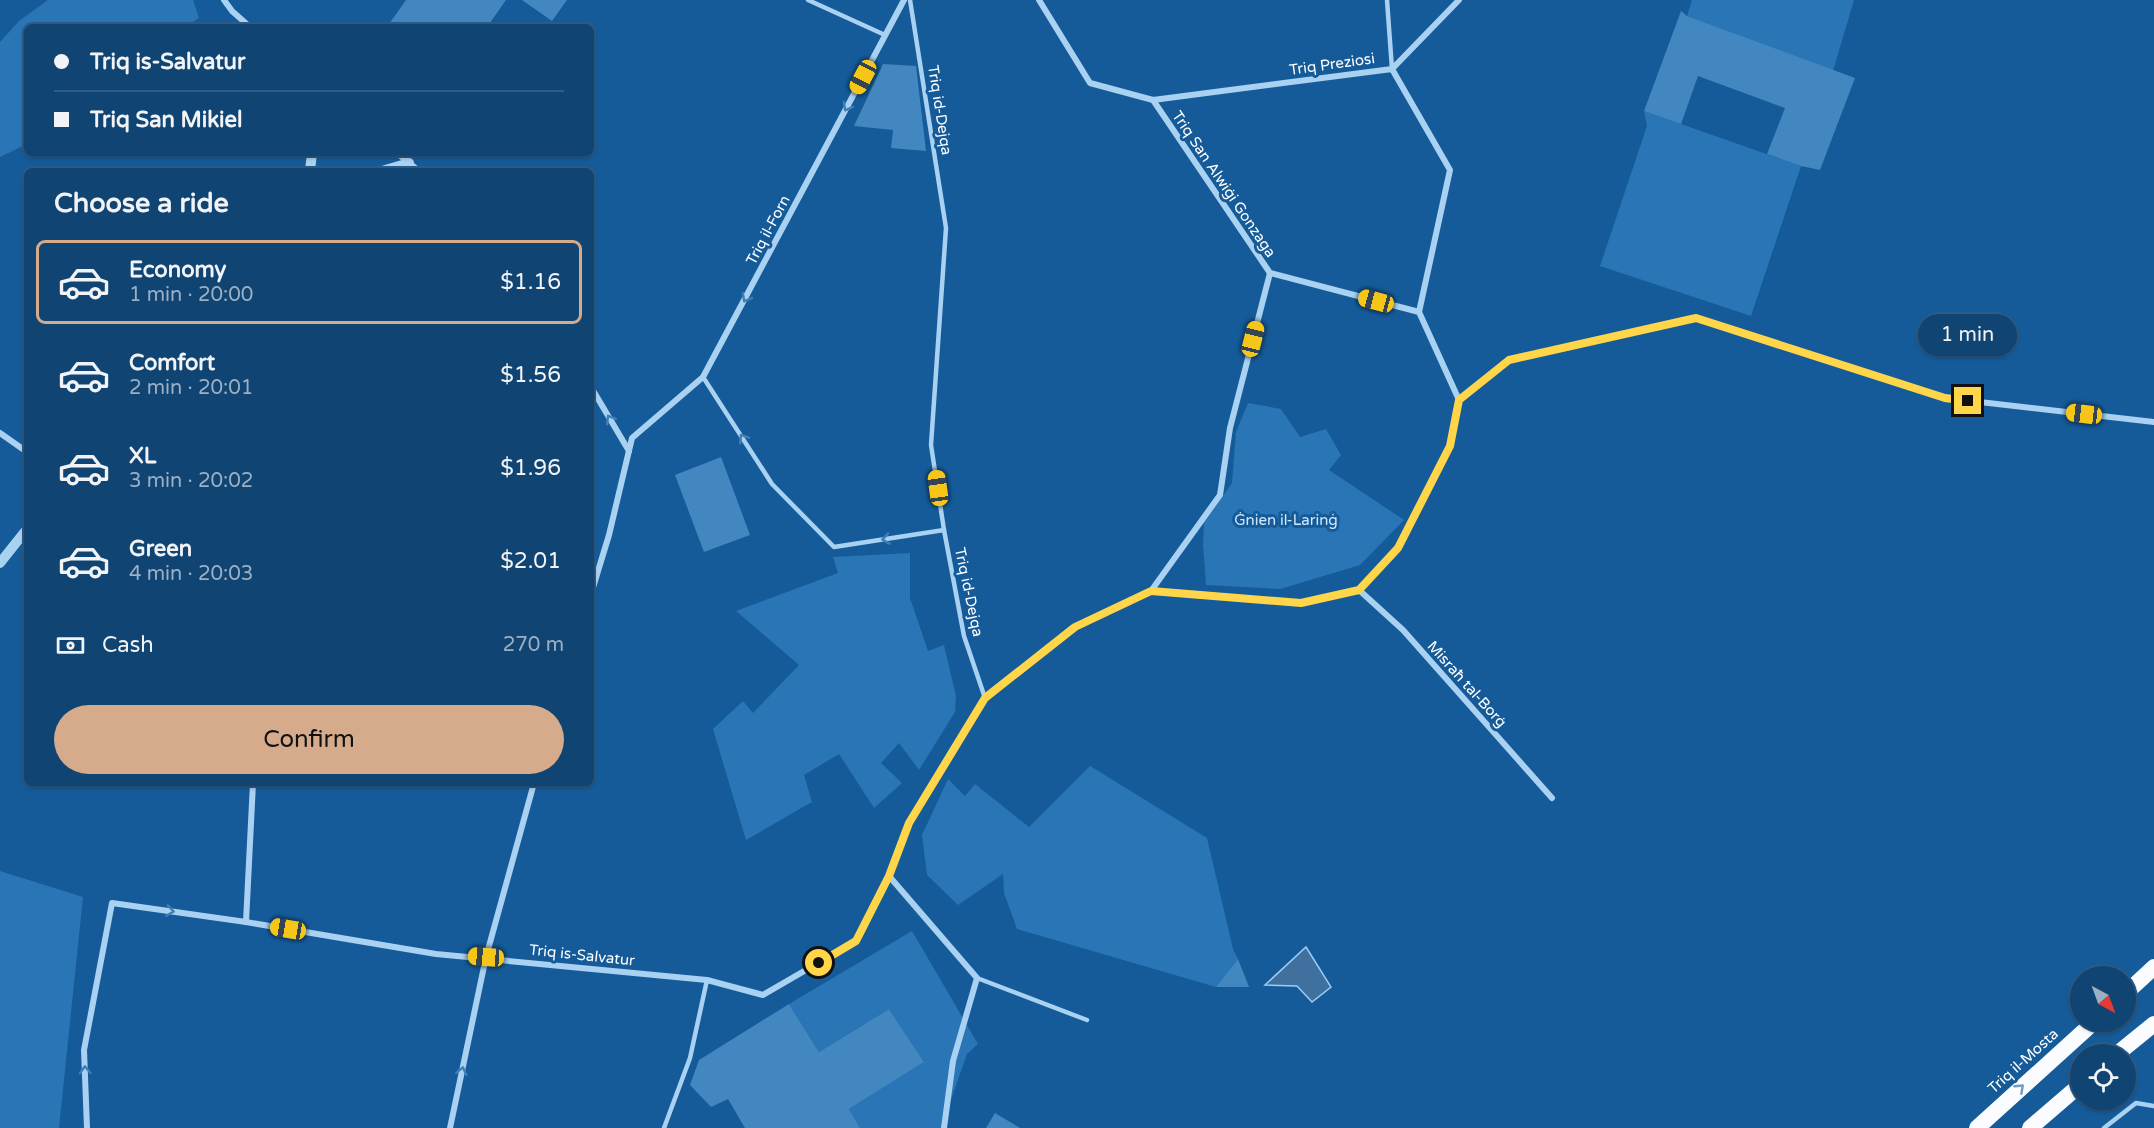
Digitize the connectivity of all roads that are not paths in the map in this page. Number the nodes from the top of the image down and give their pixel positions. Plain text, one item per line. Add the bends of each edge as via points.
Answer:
1 (224, 0) edge
2 (808, 0) edge
3 (904, 0) edge
4 (910, 0) edge
5 (1039, 0) edge
6 (1387, 0) edge
7 (1460, 0) edge
8 (247, 24) edge
9 (885, 35) junction
10 (1392, 69) junction
11 (1153, 100) junction
12 (401, 156) edge
13 (409, 163) junction
14 (392, 168) edge
15 (415, 168) edge
16 (1270, 273) junction
17 (1419, 312) junction
18 (703, 377) junction
19 (594, 392) edge
20 (1459, 400) junction
21 (2154, 422) edge
22 (0, 433) edge
23 (24, 450) edge
24 (629, 451) junction
25 (944, 530) junction
26 (24, 533) edge
27 (0, 563) edge
28 (594, 584) edge
29 (1359, 590) junction
30 (1151, 591) junction
31 (985, 698) junction
32 (253, 786) edge
33 (533, 786) edge
34 (1552, 798) dead end
35 (889, 876) junction
36 (246, 921) junction
37 (486, 957) junction
38 (2154, 967) edge
39 (977, 978) junction
40 (707, 980) junction
41 (2136, 984) edge
42 (1087, 1020) dead end
43 (2154, 1024) edge
44 (2083, 1032) edge
45 (2129, 1044) edge
46 (2070, 1094) edge
47 (2154, 1106) edge
48 (87, 1128) edge
49 (450, 1128) edge
50 (664, 1128) edge
51 (944, 1128) edge
52 (1977, 1128) edge
53 (2030, 1128) edge
54 (2103, 1128) edge

1 - 8 street
2 - 9 lane
3 - 9 street, Triq il-Forn
4 - 25 lane, Triq id-Dejqa via 946,228 931,445
5 - 11 street, Triq Preziosi via 1090,84
6 - 10 lane
7 - 10 street
9 -> 18 street, Triq il-Forn
10 - 11 street, Triq Preziosi
10 - 17 street, Triq Preziosi via 1450,170
11 - 16 street, Triq San Alwiġi Gonzaga
12 - 13 street
13 - 14 street
13 - 15 street
16 - 17 street, Triq San Alwiġi Gonzaga
16 - 30 street via 1230,428 1220,495
17 - 20 street
18 - 24 street, Triq il-Forn via 632,438
25 -> 18 lane via 834,547 772,484
24 -> 19 street
20 - 21 street via 1509,360 1696,318 1945,398
20 - 29 street via 1450,446 1398,548
22 - 23 street
24 - 28 street, Triq il-Forn
25 - 31 lane, Triq id-Dejqa via 964,636
26 - 27 street
29 - 30 street via 1301,603
29 - 34 street, Misraħ tal-Borġ via 1403,630
30 - 31 street via 1075,627
31 - 35 street via 909,823
32 - 36 street
33 - 37 street
35 - 39 street
35 - 40 street, Triq is-Salvatur via 856,941 763,995
36 - 37 street, Triq is-Salvatur via 436,954
48 -> 36 street, Triq is-Salvatur via 84,1050 112,903
37 - 40 street, Triq is-Salvatur
49 -> 37 street
38 - 41 highway
39 - 42 lane
39 - 51 street via 953,1061
40 - 50 lane via 690,1058
43 - 45 highway
52 -> 44 highway, Triq il-Mosta
46 - 53 highway
47 - 54 lane via 2136,1102

